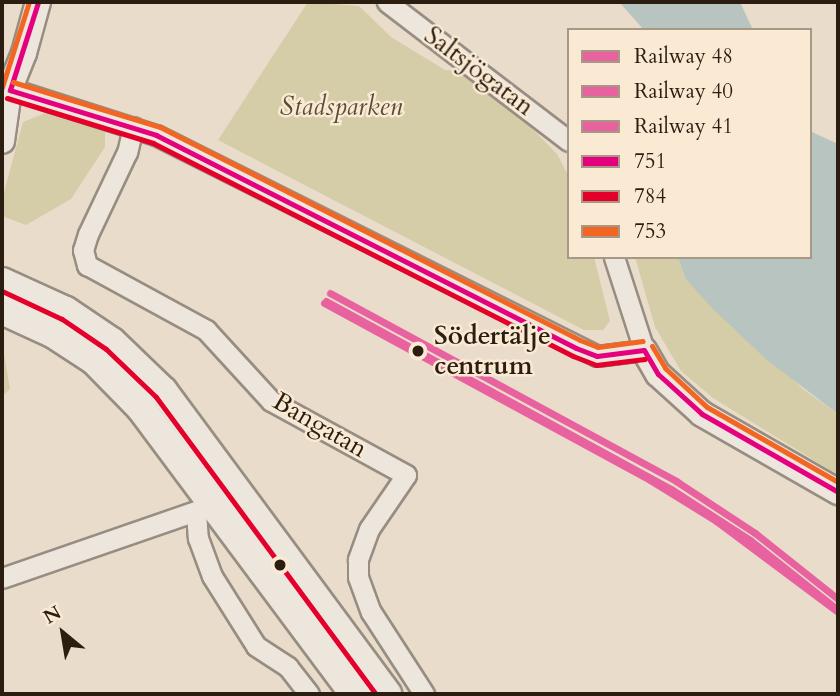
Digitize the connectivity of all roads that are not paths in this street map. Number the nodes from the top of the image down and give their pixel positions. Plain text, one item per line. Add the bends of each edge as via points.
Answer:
1 (38, 2) edge
2 (387, 2) edge
3 (4, 95) edge
4 (133, 127) junction
5 (567, 139) edge
6 (2, 141) edge
7 (615, 259) edge
8 (2, 282) edge
9 (2, 310) edge
10 (644, 350) junction
11 (838, 492) edge
12 (243, 494) junction
13 (206, 509) junction
14 (2, 578) edge
15 (309, 694) edge
16 (354, 694) edge
17 (387, 694) edge
18 (424, 694) edge

1 - 3 street
2 - 5 street, Saltsjögatan
3 - 4 street
3 - 6 street
4 - 10 street via 294,202 576,348 597,356
4 - 18 street, Bangatan via 127,152 85,242 87,265 206,330 271,401 406,475 369,529 358,560 358,576 371,612
7 - 10 street
8 - 12 main road via 66,311 135,362
9 - 13 main road via 54,334 94,360 141,408
10 - 11 street via 658,374 702,414
12 - 13 street
12 - 17 main road
13 - 14 street
13 - 15 street via 198,538 212,576 257,646 288,667
13 - 16 main road

